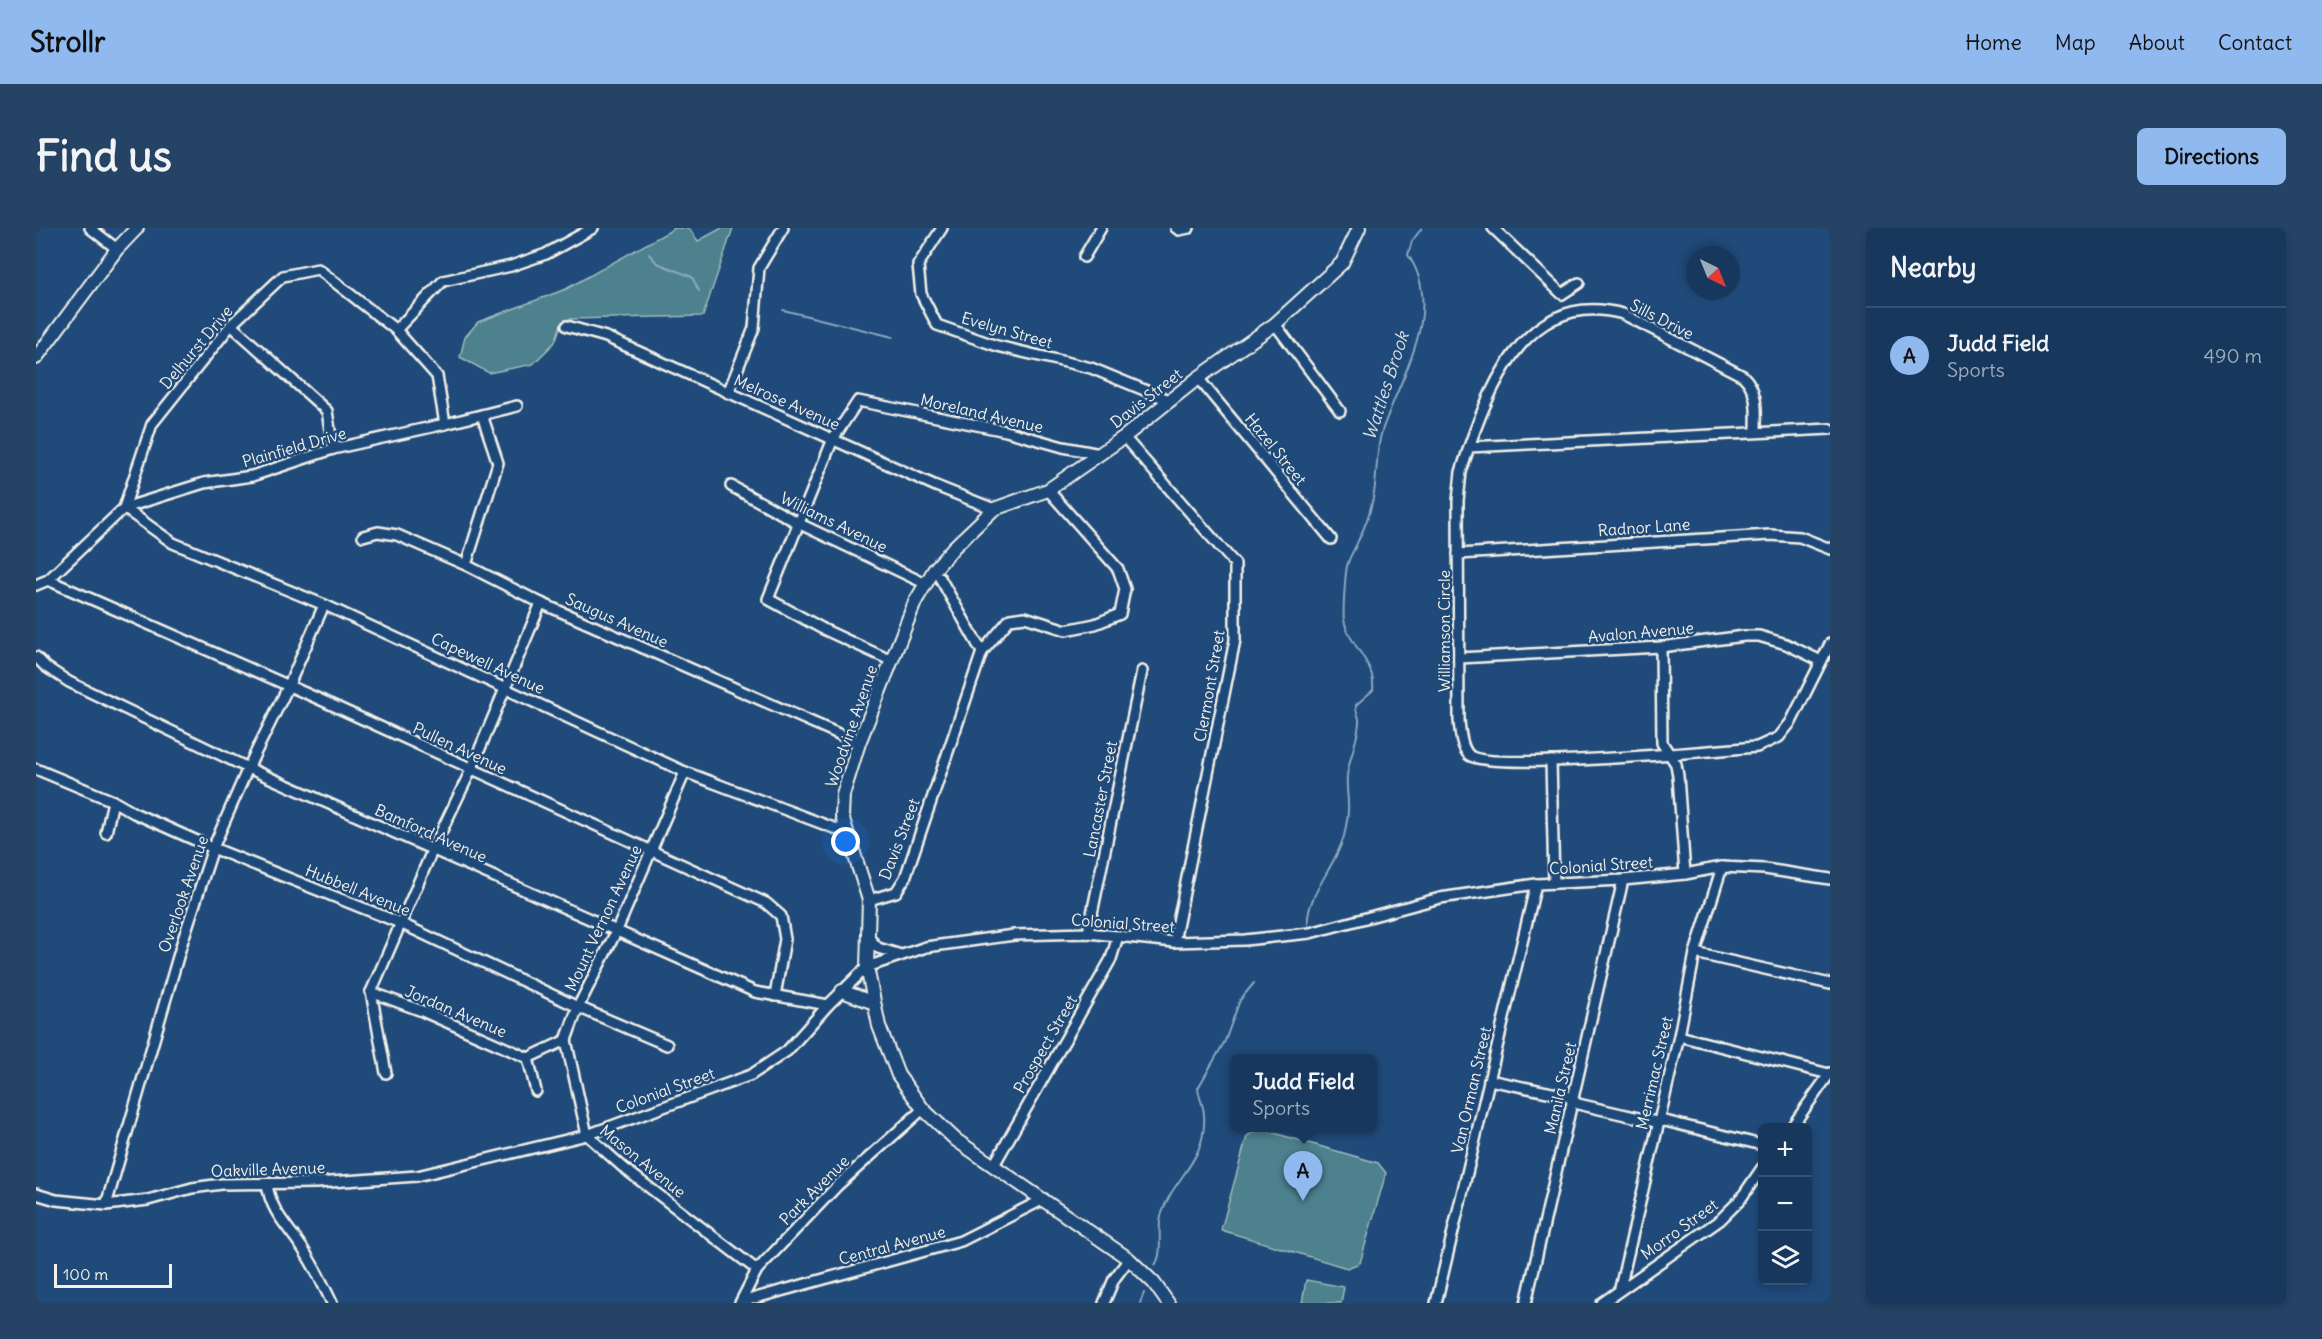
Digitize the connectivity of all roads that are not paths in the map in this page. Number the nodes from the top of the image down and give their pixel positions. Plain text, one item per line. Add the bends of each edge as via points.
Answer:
1 (90, 228) edge
2 (137, 228) edge
3 (593, 228) edge
4 (783, 228) edge
5 (942, 228) edge
6 (1101, 228) edge
7 (1176, 228) edge
8 (1189, 228) edge
9 (1359, 228) edge
10 (1493, 228) edge
11 (117, 249) junction
12 (1084, 256) dead end
13 (1579, 284) dead end
14 (1275, 324) junction
15 (231, 325) junction
16 (567, 326) dead end
17 (396, 330) junction
18 (36, 358) edge
19 (1198, 378) junction
20 (728, 393) junction
21 (1171, 401) junction
22 (517, 406) dead end
23 (1340, 411) dead end
24 (482, 416) junction
25 (445, 424) junction
26 (1830, 429) edge
27 (1756, 431) junction
28 (1124, 437) junction
29 (833, 438) junction
30 (1469, 447) junction
31 (333, 449) junction
32 (1100, 454) junction
33 (731, 486) dead end
34 (1048, 490) junction
35 (124, 508) junction
36 (994, 509) junction
37 (800, 524) junction
38 (363, 536) dead end
39 (1331, 539) dead end
40 (1830, 549) edge
41 (1458, 554) junction
42 (466, 565) junction
43 (937, 574) junction
44 (48, 580) junction
45 (924, 583) junction
46 (36, 585) edge
47 (542, 603) junction
48 (324, 605) junction
49 (1830, 644) edge
50 (1661, 647) junction
51 (982, 652) junction
52 (36, 657) edge
53 (1458, 658) junction
54 (892, 661) junction
55 (1821, 661) junction
56 (1142, 671) dead end
57 (288, 687) junction
58 (506, 687) junction
59 (859, 743) junction
60 (1669, 754) junction
61 (1551, 761) junction
62 (248, 768) junction
63 (36, 769) edge
64 (471, 770) junction
65 (685, 772) junction
66 (113, 801) junction
67 (106, 833) dead end
68 (847, 833) junction
69 (213, 848) junction
70 (432, 850) junction
71 (651, 851) junction
72 (1722, 867) junction
73 (1685, 874) junction
74 (1830, 879) edge
75 (1623, 880) junction
76 (1554, 883) junction
77 (1536, 884) junction
78 (869, 900) junction
79 (400, 923) junction
80 (617, 930) junction
81 (1088, 933) junction
82 (1118, 936) junction
83 (868, 937) junction
84 (1174, 942) junction
85 (1695, 953) junction
86 (901, 956) junction
87 (867, 967) junction
88 (1830, 984) edge
89 (842, 991) junction
90 (371, 992) junction
91 (775, 996) junction
92 (874, 1003) junction
93 (828, 1005) junction
94 (578, 1007) junction
95 (1679, 1036) junction
96 (566, 1040) junction
97 (667, 1045) dead end
98 (528, 1058) junction
99 (386, 1073) dead end
100 (1830, 1073) edge
101 (1489, 1080) junction
102 (536, 1090) dead end
103 (1572, 1100) junction
104 (922, 1110) junction
105 (1659, 1122) junction
106 (1795, 1123) edge
107 (587, 1135) junction
108 (1758, 1144) edge
109 (467, 1164) joint
110 (994, 1165) junction
111 (1758, 1174) edge
112 (267, 1184) junction
113 (36, 1194) edge
114 (1044, 1199) junction
115 (106, 1205) junction
116 (1129, 1259) junction
117 (757, 1270) junction
118 (1620, 1288) junction
119 (332, 1303) edge
120 (741, 1303) edge
121 (1104, 1303) edge
122 (1168, 1303) edge
123 (1436, 1303) edge
124 (1526, 1303) edge
125 (1602, 1303) edge

1 - 11 street
2 - 11 main road
3 - 17 street via 537,257 443,281
4 - 20 street via 759,268 754,328
5 - 21 street, Evelyn Street via 918,265 921,294 937,325 996,346 1091,368
6 - 12 street
7 - 8 street
9 - 14 main road, Davis Street via 1342,262
10 - 13 street via 1562,294
11 - 18 main road
14 - 19 main road, Davis Street
14 - 23 street
15 - 17 street, Delhurst Drive via 283,276 318,269
15 - 31 street via 327,411
15 - 35 street, Delhurst Drive via 152,424
16 - 20 street, Melrose Avenue via 606,337
17 - 25 street, Delhurst Drive via 437,376
19 - 21 main road, Davis Street
19 - 39 street, Hazel Street
20 - 29 street, Melrose Avenue
21 - 28 main road, Davis Street
22 - 24 street, Plainfield Drive
24 - 25 street, Plainfield Drive
24 - 42 street via 498,463
25 - 31 street, Plainfield Drive
26 - 27 street
27 - 30 street
27 - 30 street, Sills Drive via 1755,393 1743,376 1623,314 1588,310 1553,317 1518,349 1500,373
28 - 32 main road, Davis Street
28 - 84 street, Clermont Street via 1235,564 1235,640
29 - 32 street, Moreland Avenue via 858,401
29 - 36 street, Melrose Avenue
29 - 37 street
30 - 41 street, Williamson Circle via 1458,501
31 - 35 street, Plainfield Drive via 252,476 204,483
32 - 34 main road, Davis Street
33 - 37 street, Williams Avenue
34 - 36 main road, Davis Street
34 - 51 street via 1118,569 1125,589 1120,614 1066,630 1025,617 1010,619
35 - 44 street, Plainfield Drive
35 - 48 street, Capewell Avenue via 174,543
36 - 43 main road, Davis Street via 954,547
37 - 45 street, Williams Avenue
37 - 54 street via 768,599
38 - 42 street, Saugus Avenue via 378,532 397,535
40 - 41 street, Radnor Lane via 1800,537 1770,535
41 - 53 street, Williamson Circle
42 - 47 street, Saugus Avenue
43 - 45 main road, Woodvine Avenue
43 - 51 street
44 - 46 street, Plainfield Drive
44 - 57 street, Pullen Avenue
45 - 54 main road, Woodvine Avenue
47 - 58 street
47 - 59 street, Saugus Avenue
48 - 57 street, Overlook Avenue
48 - 58 street, Capewell Avenue
49 - 55 street, Williamson Circle
50 - 53 street, Avalon Avenue
50 - 55 street, Avalon Avenue via 1759,636
50 - 60 street via 1662,743
51 - 78 street, Davis Street via 905,878 896,892
52 - 62 street, Bamford Avenue via 69,682
53 - 61 street, Williamson Circle via 1459,720 1468,754 1497,762
54 - 59 main road, Woodvine Avenue
55 - 60 street, Williamson Circle via 1791,722 1779,737 1757,747
56 - 81 street, Lancaster Street
57 - 62 street, Overlook Avenue
57 - 64 street, Pullen Avenue
58 - 64 street
58 - 65 street, Capewell Avenue
59 - 68 main road, Woodvine Avenue via 843,795 842,816
60 - 61 street, Williamson Circle
60 - 73 street via 1678,776
61 - 76 street
62 - 69 street, Overlook Avenue
62 - 70 street, Bamford Avenue
63 - 66 street, Hubbell Avenue
64 - 70 street
64 - 71 street, Pullen Avenue
65 - 68 street, Capewell Avenue
65 - 71 street, Mount Vernon Avenue
66 - 67 street
66 - 69 street, Hubbell Avenue
68 - 78 main road, Woodvine Avenue
69 - 79 street, Hubbell Avenue
69 - 115 street, Overlook Avenue
70 - 79 street
70 - 80 street, Bamford Avenue
71 - 80 street, Mount Vernon Avenue
71 - 91 street, Pullen Avenue via 766,903 781,916 785,939
72 - 73 street, Colonial Street
72 - 74 street, Colonial Street
72 - 85 street, Merrimac Street
73 - 75 street, Colonial Street
75 - 76 street, Colonial Street
75 - 103 street, Manila Street
76 - 77 street, Colonial Street
77 - 84 street, Colonial Street via 1440,898 1310,933
77 - 101 street, Van Orman Street
78 - 83 main road, Davis Street
79 - 90 street
79 - 94 street, Hubbell Avenue
80 - 91 street, Bamford Avenue via 755,992
80 - 94 street, Mount Vernon Avenue
81 - 82 street, Colonial Street
81 - 86 street, Colonial Street via 1014,935 926,947
82 - 84 street, Colonial Street
82 - 110 street, Prospect Street via 1111,959
83 - 86 street via 878,948
83 - 87 main road, Davis Street
85 - 88 street
85 - 95 street, Merrimac Street
86 - 87 street, Colonial Street
87 - 89 street, Colonial Street
87 - 92 main road, Davis Street
89 - 92 main road
89 - 93 street, Colonial Street
90 - 98 street, Jordan Avenue
90 - 99 street
91 - 93 street, Bamford Avenue
92 - 104 main road, Davis Street via 898,1074
93 - 107 street, Colonial Street via 787,1051 751,1074
94 - 96 street, Mount Vernon Avenue
94 - 97 street, Hubbell Avenue
95 - 100 street
95 - 105 street, Merrimac Street
96 - 98 street
96 - 107 street, Mason Avenue
98 - 102 street
100 - 106 street
101 - 103 street
101 - 123 street, Van Orman Street
103 - 105 street
103 - 124 street, Manila Street
104 - 110 main road, Davis Street via 956,1140
104 - 117 street, Park Avenue via 838,1185
105 - 108 street
105 - 118 street, Merrimac Street
107 - 109 street, Colonial Street
107 - 117 street, Mason Avenue
109 - 112 street, Oakville Avenue via 417,1176
110 - 114 main road, Davis Street
111 - 118 street, Morro Street via 1720,1220
112 - 115 street, Oakville Avenue via 222,1184
112 - 119 street via 275,1212 304,1250
113 - 115 street, Oakville Avenue
114 - 116 main road, Davis Street
114 - 120 street, Central Avenue via 961,1241
116 - 121 street
116 - 122 main road, Davis Street
117 - 120 street, Park Avenue
118 - 125 street, Morro Street

